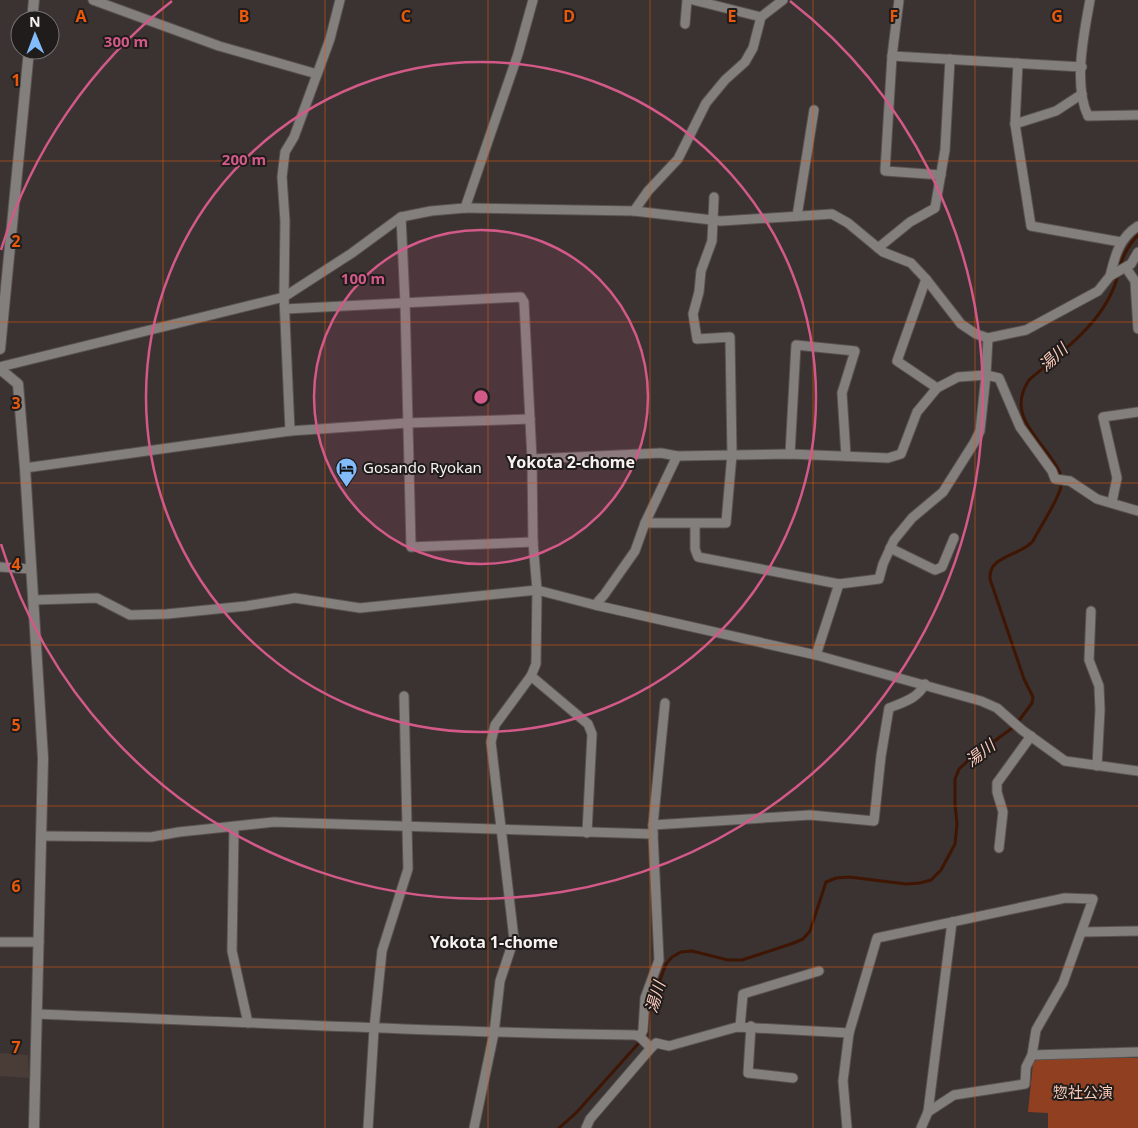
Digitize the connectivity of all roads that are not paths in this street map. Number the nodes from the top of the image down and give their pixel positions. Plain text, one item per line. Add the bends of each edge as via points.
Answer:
1 (93, 0) edge
2 (340, 0) edge
3 (533, 0) edge
4 (687, 0) edge
5 (693, 0) edge
6 (783, 0) edge
7 (899, 0) edge
8 (1090, 0) edge
9 (761, 17) junction
10 (685, 24) dead end
11 (892, 56) junction
12 (950, 59) junction
13 (28, 60) edge
14 (1018, 63) junction
15 (1082, 67) junction
16 (317, 74) junction
17 (1082, 94) junction
18 (814, 110) dead end
19 (1138, 115) edge
20 (1015, 124) junction
21 (941, 175) junction
22 (714, 197) dead end
23 (465, 208) junction
24 (634, 211) junction
25 (797, 216) junction
26 (401, 217) junction
27 (714, 220) junction
28 (1138, 226) edge
29 (1121, 242) junction
30 (878, 248) junction
31 (1138, 252) edge
32 (1126, 268) junction
33 (1110, 276) junction
34 (926, 279) junction
35 (284, 297) junction
36 (405, 302) junction
37 (285, 309) junction
38 (1138, 329) edge
39 (988, 338) junction
40 (0, 348) edge
41 (0, 368) edge
42 (986, 375) junction
43 (937, 388) junction
44 (1138, 412) edge
45 (530, 419) junction
46 (407, 423) junction
47 (290, 431) junction
48 (732, 454) junction
49 (790, 454) junction
50 (677, 456) junction
51 (846, 456) junction
52 (532, 459) junction
53 (25, 468) junction
54 (1112, 502) junction
55 (1138, 511) edge
56 (645, 523) junction
57 (695, 524) junction
58 (954, 538) dead end
59 (533, 542) junction
60 (890, 548) junction
61 (0, 567) edge
62 (31, 569) junction
63 (839, 584) junction
64 (537, 590) junction
65 (33, 600) junction
66 (595, 605) junction
67 (1091, 611) dead end
68 (816, 655) junction
69 (531, 676) junction
70 (925, 684) junction
71 (404, 696) dead end
72 (665, 704) dead end
73 (1031, 736) junction
74 (1097, 766) junction
75 (1138, 771) edge
76 (234, 826) junction
77 (407, 826) junction
78 (501, 829) junction
79 (653, 830) junction
80 (587, 833) junction
81 (41, 836) junction
82 (999, 848) dead end
83 (952, 922) junction
84 (1138, 930) edge
85 (1082, 932) junction
86 (0, 942) edge
87 (38, 942) junction
88 (820, 971) dead end
89 (37, 1014) junction
90 (248, 1023) junction
91 (740, 1026) junction
92 (751, 1026) junction
93 (374, 1029) junction
94 (494, 1033) junction
95 (849, 1033) junction
96 (644, 1042) junction
97 (1138, 1052) edge
98 (1032, 1055) junction
99 (793, 1078) dead end
100 (928, 1112) junction
101 (34, 1128) edge
102 (368, 1128) edge
103 (474, 1128) edge
104 (586, 1128) edge
105 (847, 1128) edge
106 (921, 1128) edge

1 - 16 street via 219,46
2 - 16 street
3 - 23 street via 518,54
4 - 10 street
5 - 9 street
6 - 9 street
7 - 11 street
8 - 15 street via 1082,43
9 - 24 street via 753,48 745,62 706,103 678,159
11 - 12 street
11 - 21 street via 885,170
12 - 14 street
12 - 21 street
13 - 40 street
14 - 15 street
14 - 20 street
15 - 17 street
16 - 35 street via 294,137 285,152 282,177
17 - 19 street via 1082,104 1088,116
17 - 20 street via 1056,111
18 - 25 street
20 - 29 street via 1030,226
21 - 30 street via 935,208 910,222
22 - 27 street
23 - 24 street
23 - 26 street
24 - 27 street
25 - 27 street
25 - 30 street via 832,214
26 - 35 street
26 - 36 street
27 - 48 street via 694,314 697,339 730,337
28 - 29 street
29 - 33 street
30 - 34 street via 911,263
31 - 32 street
32 - 33 street
32 - 38 street via 1135,281
33 - 39 street via 1098,291 1026,330
34 - 39 street via 961,324
34 - 43 street via 898,361
35 - 37 street
35 - 41 street
36 - 37 street
36 - 45 street via 521,297 524,302
36 - 46 street
37 - 47 street
39 - 42 street
41 - 53 street via 18,384
42 - 43 street via 958,377
42 - 54 street via 999,378 1020,427 1055,479 1070,481 1098,499
42 - 60 street via 980,431 974,443 943,492 912,518
43 - 51 street via 917,412 902,454 888,458
44 - 54 street via 1103,417 1117,478
45 - 46 street
45 - 52 street
46 - 47 street
46 - 59 street via 411,547
47 - 53 street
48 - 49 street
48 - 50 street
48 - 57 street via 726,523
49 - 51 street
49 - 51 street via 796,345 855,351 842,392
50 - 52 street via 661,453
50 - 56 street
52 - 59 street
53 - 62 street
54 - 55 street
56 - 57 street
56 - 66 street via 635,551
57 - 63 street via 698,557
58 - 60 street via 942,567 935,570
59 - 64 street
60 - 63 street via 879,579
61 - 62 street
62 - 65 street
63 - 68 street
64 - 65 street via 360,608 295,598 246,606 130,615 97,598
64 - 66 street
64 - 69 street via 536,664
65 - 81 street via 43,758
66 - 68 street
67 - 74 street via 1089,660 1099,686 1100,710
68 - 70 street
69 - 78 street via 495,725 491,742
69 - 80 street via 588,724 592,734
70 - 73 street via 997,708
70 - 79 street via 920,694 889,708 874,821 810,815
71 - 77 street
72 - 79 street
73 - 74 street via 1066,761
73 - 82 street via 997,783 1003,812
74 - 75 street
76 - 77 street via 274,822
76 - 81 street via 151,837
76 - 90 street via 232,951
77 - 78 street
77 - 93 street via 408,869 382,951
78 - 80 street
78 - 94 street via 514,939 500,981
79 - 80 street
79 - 96 street via 658,960 645,998
81 - 87 street
83 - 85 street via 1065,898 1093,899
83 - 95 street via 877,938
83 - 100 street
84 - 85 street
85 - 98 street via 1063,983 1036,1030
86 - 87 street
87 - 89 street
88 - 91 street via 743,994
89 - 90 street
89 - 101 street
90 - 93 street
91 - 92 street
91 - 96 street via 669,1046
92 - 95 street
92 - 99 street via 748,1073
93 - 94 street
93 - 102 street
94 - 96 street via 636,1035
94 - 103 street
95 - 105 street via 843,1081
96 - 104 street
97 - 98 street
98 - 100 street via 1026,1067 1025,1084 954,1095
100 - 106 street

